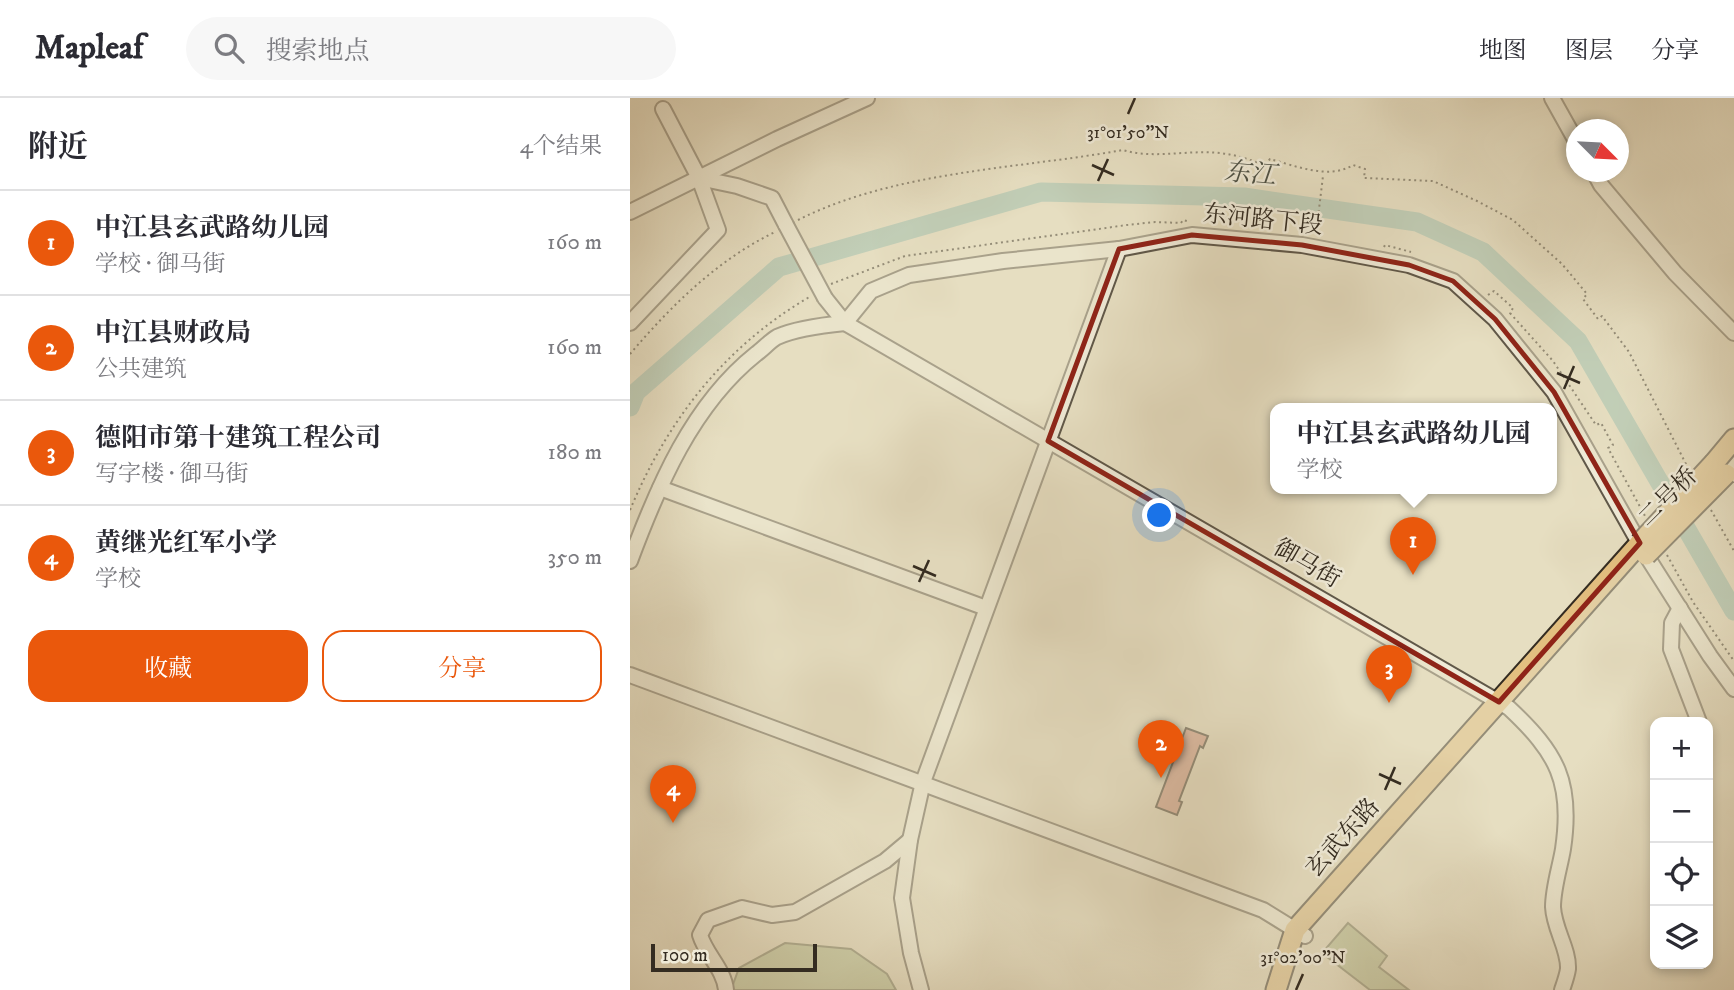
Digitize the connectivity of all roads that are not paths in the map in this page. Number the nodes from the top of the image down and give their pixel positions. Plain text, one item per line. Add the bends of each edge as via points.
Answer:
1 (867, 98) edge
2 (1552, 98) edge
3 (663, 108) dead end
4 (1566, 122) edge
5 (699, 178) junction
6 (1599, 182) edge
7 (630, 212) edge
8 (1119, 249) junction
9 (630, 323) edge
10 (845, 323) junction
11 (1734, 333) edge
12 (1734, 439) edge
13 (1048, 440) junction
14 (1724, 467) edge
15 (660, 488) junction
16 (1643, 549) junction
17 (630, 561) edge
18 (986, 608) junction
19 (1680, 608) junction
20 (630, 675) edge
21 (1734, 689) edge
22 (1504, 705) junction
23 (1697, 717) edge
24 (923, 782) junction
25 (909, 840) junction
26 (1300, 933) junction
27 (726, 990) edge
28 (921, 990) edge
29 (1276, 990) edge
30 (1289, 990) edge
31 (1562, 990) edge

1 - 5 street
2 - 4 street
3 - 5 street
5 - 7 street
5 - 9 street via 718,230
5 - 10 street, 御马街, bridge via 772,198
6 - 11 street via 1675,273
8 - 10 street, 东河路下段 via 909,275 871,292
8 - 13 street
8 - 16 street, 东河路下段 via 1192,235 1303,245 1409,265 1453,281 1495,319 1554,392
10 - 13 street, 御马街
10 - 15 street via 777,337 736,370 688,432
12 - 14 main road, 二号桥
13 - 18 street
13 - 22 street, 御马街
14 - 16 main road, 二号桥, bridge
15 - 17 street
15 - 18 street
16 - 19 street, 东河路下段
16 - 22 main road, 二号桥
18 - 24 street
19 - 21 street, 东河路下段
19 - 23 street via 1672,623 1671,649
20 - 24 street
22 - 26 main road, 玄武东路 via 1347,869
22 - 31 street, 御马街 via 1553,755 1566,796 1553,906 1568,970
24 - 25 street
24 - 26 street via 1263,910
25 - 27 street via 885,861 795,912 772,915 742,908 708,920 700,935
25 - 28 street via 902,898
26 - 29 main road, 玄武东路
26 - 30 main road, 玄武东路

